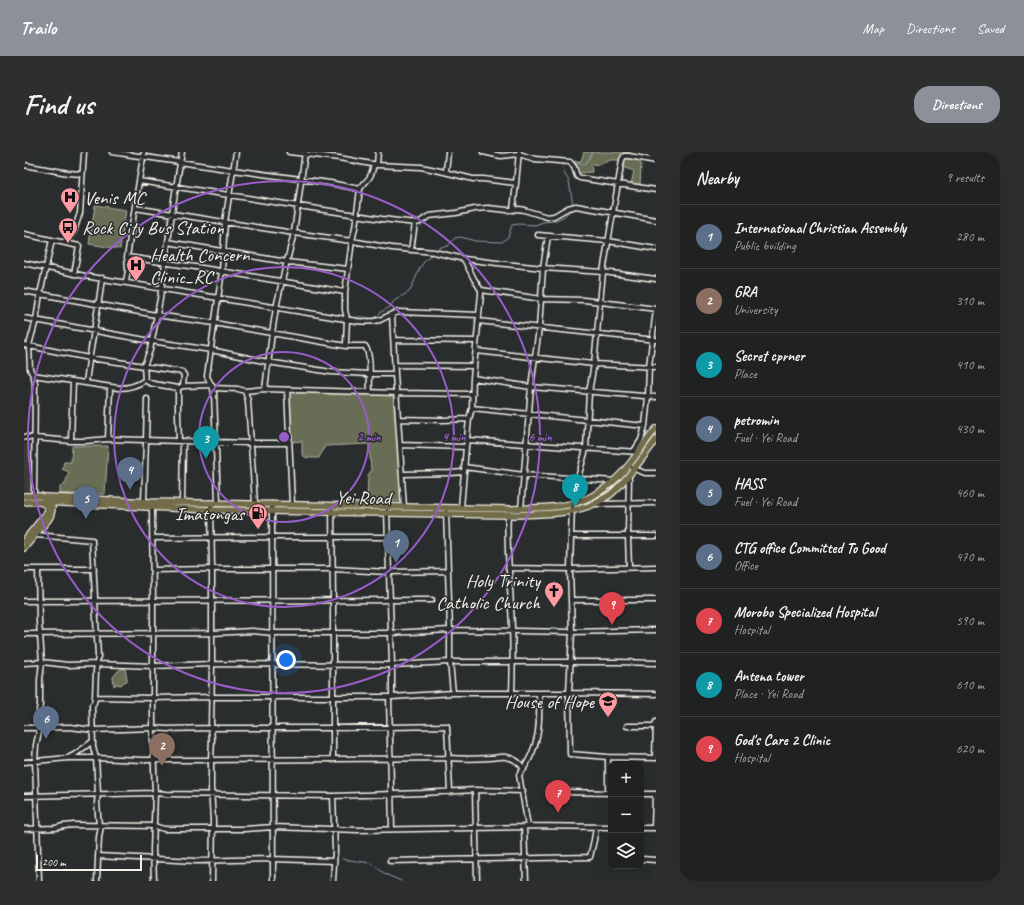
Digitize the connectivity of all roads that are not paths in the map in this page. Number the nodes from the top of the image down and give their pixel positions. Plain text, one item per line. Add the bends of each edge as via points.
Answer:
1 (84, 152) edge
2 (112, 152) edge
3 (182, 152) edge
4 (236, 152) edge
5 (289, 152) edge
6 (378, 152) edge
7 (448, 152) edge
8 (483, 152) edge
9 (305, 153) edge
10 (519, 153) edge
11 (144, 154) edge
12 (656, 161) edge
13 (181, 162) junction
14 (24, 165) edge
15 (375, 165) junction
16 (233, 170) junction
17 (446, 172) junction
18 (82, 174) junction
19 (302, 180) junction
20 (139, 181) junction
21 (516, 183) junction
22 (618, 184) junction
23 (177, 188) junction
24 (360, 188) junction
25 (656, 190) edge
26 (229, 195) junction
27 (297, 206) junction
28 (135, 208) junction
29 (513, 210) junction
30 (613, 212) junction
31 (172, 214) junction
32 (356, 215) junction
33 (656, 220) edge
34 (225, 222) junction
35 (415, 223) junction
36 (294, 233) junction
37 (24, 234) edge
38 (538, 235) dead end
39 (548, 236) junction
40 (52, 240) junction
41 (352, 241) junction
42 (608, 241) junction
43 (65, 242) junction
44 (168, 242) junction
45 (656, 249) edge
46 (412, 250) junction
47 (223, 251) junction
48 (127, 257) junction
49 (464, 258) junction
50 (166, 262) junction
51 (287, 262) junction
52 (24, 264) edge
53 (46, 268) junction
54 (543, 268) junction
55 (348, 269) junction
56 (222, 271) junction
57 (603, 272) junction
58 (74, 274) junction
59 (102, 278) junction
60 (656, 279) edge
61 (282, 281) junction
62 (126, 282) junction
63 (161, 288) junction
64 (481, 290) junction
65 (24, 291) edge
66 (345, 292) junction
67 (40, 294) junction
68 (218, 297) junction
69 (541, 299) junction
70 (601, 302) junction
71 (99, 304) junction
72 (276, 308) junction
73 (656, 310) edge
74 (392, 314) junction
75 (156, 315) junction
76 (479, 315) junction
77 (24, 318) edge
78 (347, 319) junction
79 (36, 320) junction
80 (478, 322) junction
81 (214, 323) junction
82 (539, 328) junction
83 (94, 330) junction
84 (272, 333) junction
85 (597, 334) junction
86 (654, 339) edge
87 (394, 340) junction
88 (151, 341) junction
89 (476, 341) junction
90 (24, 345) edge
91 (29, 346) junction
92 (346, 346) junction
93 (210, 350) junction
94 (476, 350) junction
95 (535, 357) junction
96 (89, 358) junction
97 (268, 362) junction
98 (594, 364) junction
99 (395, 365) junction
100 (144, 366) junction
101 (474, 366) junction
102 (649, 366) junction
103 (656, 367) edge
104 (24, 370) edge
105 (30, 370) junction
106 (369, 374) junction
107 (396, 374) junction
108 (33, 375) junction
109 (473, 378) junction
110 (145, 380) junction
111 (73, 381) junction
112 (86, 383) junction
113 (183, 386) junction
114 (213, 387) junction
115 (531, 387) junction
116 (110, 388) junction
117 (178, 388) junction
118 (265, 389) junction
119 (287, 390) junction
120 (245, 391) junction
121 (370, 392) junction
122 (590, 392) junction
123 (397, 393) junction
124 (473, 394) junction
125 (648, 397) junction
126 (656, 398) edge
127 (147, 399) dead end
128 (472, 408) junction
129 (529, 414) junction
130 (399, 419) junction
131 (469, 419) junction
132 (587, 420) junction
133 (645, 426) junction
134 (656, 429) edge
135 (24, 437) edge
136 (34, 438) junction
137 (108, 439) junction
138 (146, 440) junction
139 (467, 440) junction
140 (656, 440) edge
141 (72, 441) junction
142 (181, 441) junction
143 (216, 442) junction
144 (251, 443) junction
145 (289, 443) junction
146 (400, 445) junction
147 (527, 445) junction
148 (466, 447) junction
149 (586, 449) junction
150 (636, 452) junction
151 (628, 466) junction
152 (464, 467) junction
153 (634, 469) junction
154 (464, 472) junction
155 (656, 473) edge
156 (402, 474) junction
157 (524, 475) junction
158 (629, 475) junction
159 (578, 478) junction
160 (614, 481) junction
161 (24, 496) edge
162 (34, 496) junction
163 (43, 500) junction
164 (24, 502) edge
165 (144, 502) junction
166 (580, 502) junction
167 (51, 503) junction
168 (182, 503) junction
169 (629, 503) junction
170 (656, 503) edge
171 (255, 504) junction
172 (272, 504) junction
173 (292, 504) junction
174 (594, 504) junction
175 (214, 505) junction
176 (332, 505) junction
177 (404, 507) junction
178 (152, 508) junction
179 (461, 508) junction
180 (572, 508) junction
181 (521, 509) junction
182 (387, 510) junction
183 (446, 510) junction
184 (272, 511) junction
185 (332, 512) junction
186 (508, 512) junction
187 (36, 535) dead end
188 (571, 536) junction
189 (628, 536) junction
190 (656, 536) edge
191 (212, 537) junction
192 (273, 537) junction
193 (332, 537) junction
194 (387, 537) junction
195 (152, 538) junction
196 (24, 541) edge
197 (24, 548) edge
198 (630, 567) junction
199 (656, 567) edge
200 (508, 568) junction
201 (24, 569) edge
202 (38, 569) junction
203 (94, 569) junction
204 (212, 569) junction
205 (273, 569) junction
206 (333, 569) junction
207 (570, 569) junction
208 (153, 570) junction
209 (448, 571) junction
210 (388, 572) junction
211 (432, 600) dead end
212 (571, 600) junction
213 (656, 600) edge
214 (24, 601) edge
215 (38, 601) junction
216 (95, 601) junction
217 (153, 601) junction
218 (212, 601) junction
219 (273, 601) junction
220 (333, 601) junction
221 (389, 601) junction
222 (450, 630) junction
223 (656, 630) edge
224 (512, 631) junction
225 (333, 632) junction
226 (390, 632) junction
227 (572, 632) junction
228 (96, 633) junction
229 (153, 633) junction
230 (212, 633) junction
231 (273, 633) junction
232 (24, 634) edge
233 (40, 634) junction
234 (42, 662) junction
235 (450, 662) junction
236 (513, 662) junction
237 (570, 662) junction
238 (24, 663) edge
239 (97, 664) junction
240 (212, 664) junction
241 (273, 664) junction
242 (656, 664) edge
243 (333, 665) junction
244 (153, 666) junction
245 (392, 666) junction
246 (569, 693) junction
247 (453, 694) junction
248 (512, 694) junction
249 (539, 694) junction
250 (656, 694) edge
251 (95, 697) junction
252 (211, 697) junction
253 (273, 697) junction
254 (333, 697) junction
255 (390, 697) junction
256 (153, 698) junction
257 (656, 722) edge
258 (627, 726) dead end
259 (656, 726) edge
260 (40, 727) junction
261 (390, 727) junction
262 (24, 728) edge
263 (153, 728) junction
264 (211, 728) junction
265 (273, 728) junction
266 (332, 728) junction
267 (93, 730) junction
268 (93, 741) junction
269 (608, 757) junction
270 (68, 758) junction
271 (96, 758) junction
272 (448, 758) junction
273 (656, 758) edge
274 (391, 759) junction
275 (153, 760) junction
276 (211, 760) junction
277 (273, 760) junction
278 (333, 760) junction
279 (35, 761) junction
280 (608, 761) edge
281 (24, 762) edge
282 (524, 769) junction
283 (475, 790) junction
284 (523, 791) junction
285 (450, 792) junction
286 (567, 792) dead end
287 (155, 793) junction
288 (608, 793) edge
289 (98, 794) junction
290 (211, 794) junction
291 (391, 794) junction
292 (644, 794) edge
293 (655, 794) edge
294 (273, 795) junction
295 (24, 796) edge
296 (36, 796) junction
297 (333, 796) junction
298 (100, 826) junction
299 (154, 826) junction
300 (526, 826) junction
301 (273, 827) junction
302 (476, 827) junction
303 (596, 827) junction
304 (608, 827) edge
305 (213, 828) junction
306 (644, 828) edge
307 (655, 828) edge
308 (24, 829) edge
309 (37, 829) junction
310 (334, 829) junction
311 (392, 829) junction
312 (98, 856) junction
313 (154, 859) junction
314 (273, 859) junction
315 (477, 859) junction
316 (525, 859) junction
317 (644, 859) edge
318 (212, 860) junction
319 (656, 860) edge
320 (334, 861) junction
321 (390, 861) dead end
322 (39, 881) edge
323 (97, 881) edge
324 (154, 881) edge
325 (212, 881) edge
326 (273, 881) edge
327 (333, 881) edge
328 (477, 881) edge
329 (526, 881) edge

1 - 18 street
2 - 11 street
3 - 13 street
4 - 16 street
5 - 9 street
6 - 15 street
7 - 17 street
8 - 10 street via 501,156
9 - 15 street
9 - 19 street
10 - 21 street
10 - 22 street via 535,159 570,162 577,176
11 - 13 street
11 - 20 street
12 - 22 street via 624,156
13 - 16 street
13 - 23 street
14 - 18 street
15 - 17 street via 421,167
15 - 24 street via 369,178
16 - 19 street
16 - 26 street
17 - 21 street via 473,179
18 - 43 street via 80,213 74,231
19 - 24 street
19 - 27 street
20 - 23 street
20 - 28 street
21 - 29 street
22 - 25 street
22 - 30 street
23 - 26 street
23 - 31 street
24 - 32 street
26 - 27 street
26 - 34 street
27 - 32 street
27 - 36 street
28 - 31 street
28 - 48 street
29 - 30 street via 524,210 547,217 576,206
29 - 35 street via 475,208 429,216
30 - 33 street
30 - 42 street
31 - 34 street
31 - 44 street
32 - 35 street
32 - 41 street
34 - 36 street
34 - 47 street
35 - 46 street
36 - 41 street
36 - 51 street
37 - 40 street
38 - 39 street
39 - 42 street
39 - 54 street
40 - 43 street
40 - 53 street
41 - 46 street
41 - 55 street
42 - 45 street
42 - 57 street
43 - 58 street via 79,246
44 - 47 street
44 - 50 street
46 - 49 street
47 - 51 street
47 - 56 street
48 - 50 street
48 - 62 street
49 - 54 street
49 - 64 street
50 - 56 street
50 - 63 street
51 - 55 street
51 - 61 street
52 - 53 street
53 - 58 street
53 - 67 street
54 - 57 street
54 - 69 street
55 - 66 street
56 - 61 street
56 - 68 street
57 - 60 street
57 - 70 street
58 - 59 street
59 - 62 street
59 - 71 street
61 - 66 street
61 - 72 street
62 - 63 street
63 - 68 street
63 - 75 street
64 - 69 street
64 - 76 street
65 - 67 street
66 - 78 street
67 - 71 street
67 - 79 street
68 - 72 street
68 - 81 street
69 - 70 street
69 - 82 street
70 - 73 street
70 - 85 street
71 - 75 street
71 - 83 street
72 - 78 street
72 - 84 street
73 - 86 street
74 - 76 street via 407,312
74 - 78 street via 372,322
74 - 87 street
75 - 81 street
75 - 88 street
76 - 80 street
77 - 79 street
78 - 92 street
79 - 83 street
79 - 91 street
80 - 82 street
80 - 89 street
81 - 84 street
81 - 93 street
82 - 85 street
82 - 95 street
83 - 88 street
83 - 96 street
84 - 92 street
84 - 97 street
85 - 86 street
85 - 98 street
86 - 102 street
87 - 89 street
87 - 99 street
88 - 93 street
88 - 100 street
89 - 94 street
90 - 91 street
91 - 96 street
91 - 105 street
92 - 106 street via 367,348
93 - 97 street
93 - 114 street via 207,376
94 - 95 street
94 - 101 street
95 - 98 street
95 - 115 street
96 - 100 street
96 - 112 street
97 - 106 street via 330,372
97 - 118 street
98 - 102 street
98 - 122 street
99 - 101 street
99 - 107 street
100 - 110 street
100 - 113 street via 182,372
101 - 109 street
102 - 103 street
102 - 125 street
104 - 105 street
105 - 108 street
106 - 107 street
106 - 121 street
107 - 123 street
108 - 111 street
108 - 136 street
109 - 115 street
109 - 124 street
110 - 116 street via 131,387
110 - 117 street
111 - 112 street
111 - 141 street
112 - 116 street
113 - 114 street
113 - 117 street
114 - 120 street
114 - 143 street
115 - 122 street
115 - 129 street
116 - 137 street
117 - 142 street
118 - 119 street
118 - 120 street
119 - 121 street
119 - 145 street
120 - 144 street
121 - 123 street
122 - 125 street
122 - 132 street
123 - 124 street
123 - 130 street
124 - 128 street
125 - 126 street
125 - 133 street
127 - 138 street
128 - 129 street
128 - 131 street
129 - 132 street
129 - 147 street
130 - 131 street
130 - 146 street
131 - 139 street
132 - 133 street
132 - 149 street
133 - 150 street
134 - 150 main road, Yei Road
135 - 136 street
136 - 141 street
136 - 162 street
137 - 138 street
137 - 141 street
138 - 142 street
138 - 165 street
139 - 147 street
139 - 148 street
140 - 153 main road, Yei Road
142 - 143 street
142 - 168 street
143 - 144 street
143 - 175 street
144 - 145 street
144 - 171 street
145 - 173 street
146 - 148 street
146 - 156 street
147 - 149 street
147 - 157 street
148 - 152 street
149 - 150 street
149 - 159 street
150 - 151 main road, Yei Road
151 - 153 street
151 - 160 main road, Yei Road
152 - 154 street
152 - 157 street
153 - 155 street
153 - 158 main road, Yei Road
154 - 156 street
154 - 179 street
156 - 177 street
157 - 159 street
157 - 181 street
158 - 169 street
158 - 174 main road, Yei Road via 610,495
159 - 160 street
159 - 166 street
160 - 166 main road, Yei Road via 601,492
161 - 162 main road
162 - 163 main road
163 - 164 main road
163 - 165 main road, Yei Road
163 - 167 main road, Yei Road
163 - 196 main road via 48,511
165 - 168 main road, Yei Road
166 - 180 main road, Yei Road
167 - 178 main road, Yei Road
167 - 197 main road via 52,510 48,520
168 - 175 main road, Yei Road
169 - 170 street
169 - 174 street
169 - 189 street
171 - 172 main road, Yei Road
171 - 175 main road, Yei Road
172 - 173 main road, Yei Road
172 - 184 street
173 - 176 main road, Yei Road
174 - 180 main road, Yei Road
175 - 178 main road, Yei Road
175 - 184 main road, Yei Road
175 - 191 street
176 - 182 main road, Yei Road
176 - 185 street
177 - 182 main road, Yei Road
177 - 183 main road, Yei Road
178 - 195 street
179 - 183 main road, Yei Road
179 - 186 main road, Yei Road
180 - 181 main road, Yei Road
180 - 186 main road, Yei Road via 539,514
180 - 188 street
181 - 186 main road, Yei Road
182 - 183 main road, Yei Road
182 - 185 main road, Yei Road
182 - 194 street
183 - 186 main road, Yei Road
183 - 209 street
184 - 185 main road, Yei Road
184 - 192 street
185 - 193 street
186 - 200 street
187 - 203 street via 92,540
188 - 189 street
188 - 207 street
189 - 190 street
189 - 198 street
191 - 192 street
191 - 195 street
191 - 204 street
192 - 193 street
192 - 205 street
193 - 194 street
193 - 206 street
194 - 210 street
195 - 208 street
198 - 199 street
198 - 207 street
200 - 207 street
200 - 224 street
201 - 202 street
202 - 203 street
202 - 215 street
203 - 216 street
204 - 205 street
204 - 208 street
204 - 218 street
205 - 206 street
205 - 219 street
206 - 210 street
206 - 220 street
207 - 212 street
208 - 217 street
209 - 210 street
209 - 222 street
210 - 221 street
211 - 221 street
212 - 213 street
212 - 227 street
214 - 215 street
215 - 216 street
215 - 233 street
216 - 217 street
216 - 228 street
217 - 218 street
217 - 229 street
218 - 219 street
218 - 230 street
219 - 220 street
219 - 231 street
220 - 221 street
220 - 225 street
221 - 226 street
222 - 224 street
222 - 226 street
222 - 235 street
223 - 227 street
224 - 227 street
224 - 236 street
225 - 226 street
225 - 231 street
225 - 243 street
226 - 245 street
227 - 237 street
228 - 229 street
228 - 233 street
228 - 239 street
229 - 230 street
229 - 244 street
230 - 231 street
230 - 240 street
231 - 241 street
232 - 233 street
233 - 234 street
234 - 238 street
234 - 239 street via 68,665
234 - 260 street
235 - 236 street
235 - 245 street
235 - 247 street
236 - 237 street
236 - 248 street
237 - 242 street
237 - 246 street
239 - 244 street
239 - 251 street
240 - 241 street
240 - 244 street
240 - 252 street
241 - 243 street
241 - 253 street
243 - 245 street
243 - 254 street
244 - 256 street
245 - 255 street
246 - 249 street
246 - 250 street
246 - 269 street via 570,754
247 - 248 street
247 - 255 street
248 - 249 street
249 - 282 street via 540,723 536,743
251 - 256 street
251 - 267 street via 92,705
252 - 253 street
252 - 256 street
252 - 264 street
253 - 254 street
253 - 265 street
254 - 255 street
254 - 266 street
255 - 261 street
256 - 263 street
257 - 259 street
258 - 259 street
259 - 273 street
260 - 262 street
260 - 267 street
260 - 279 street
261 - 266 street
261 - 272 street via 447,726
261 - 274 street
263 - 264 street
263 - 267 street
263 - 275 street
264 - 265 street
264 - 276 street
265 - 266 street
265 - 277 street
266 - 278 street
267 - 268 street
268 - 270 street
268 - 271 street
269 - 273 street
269 - 280 street
270 - 271 street
270 - 279 street
271 - 275 street
271 - 289 street
272 - 274 street
272 - 282 street via 506,757 519,762
272 - 285 street
274 - 278 street
274 - 291 street
275 - 276 street
275 - 287 street
276 - 277 street
276 - 290 street
277 - 278 street
277 - 294 street
279 - 281 street
279 - 296 street
282 - 284 street via 519,775
283 - 284 street
283 - 285 street
283 - 302 street
284 - 300 street
285 - 291 street
286 - 288 street
287 - 289 street
287 - 290 street
287 - 299 street
289 - 296 street
289 - 298 street
290 - 294 street
290 - 305 street
291 - 297 street
291 - 311 street
292 - 293 street
293 - 307 street
294 - 297 street
294 - 301 street
295 - 296 street
296 - 309 street
297 - 310 street
298 - 299 street
298 - 309 street via 74,825
298 - 312 street
299 - 305 street
299 - 313 street
300 - 302 street
300 - 303 street
300 - 316 street
301 - 305 street
301 - 310 street
301 - 314 street
302 - 311 street
302 - 315 street
303 - 304 street
303 - 316 street via 590,857
305 - 318 street
306 - 307 street
308 - 309 street
309 - 322 street
310 - 311 street
310 - 320 street
312 - 313 street
312 - 323 street
313 - 318 street
313 - 324 street
314 - 318 street
314 - 320 street
314 - 326 street
315 - 316 street
315 - 321 street
315 - 328 street
316 - 329 street
317 - 319 street
318 - 325 street
320 - 327 street

